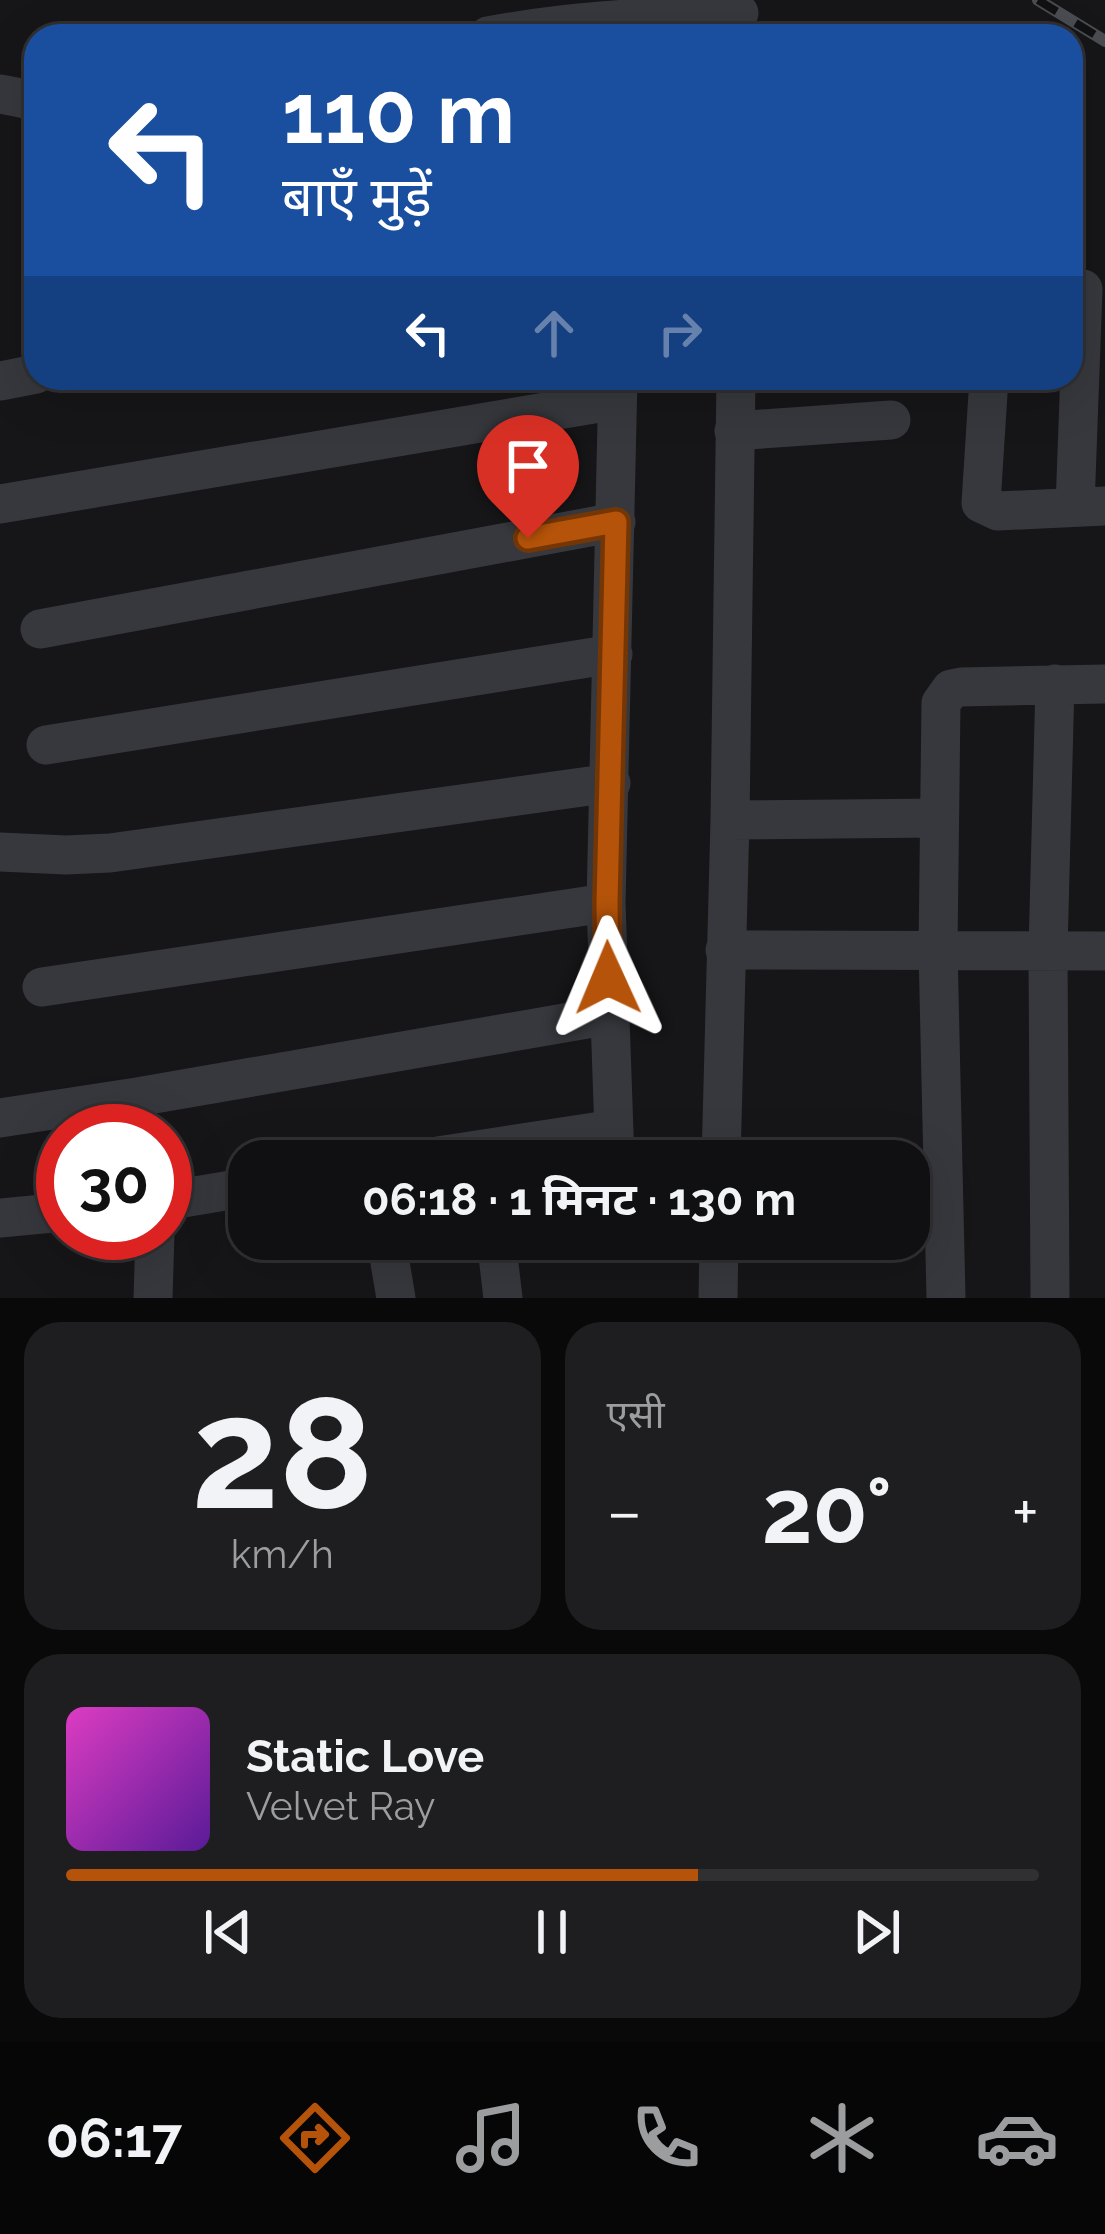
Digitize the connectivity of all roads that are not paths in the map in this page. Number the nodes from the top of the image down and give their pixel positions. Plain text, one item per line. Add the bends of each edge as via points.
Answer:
1 (740, 16) edge
2 (509, 22) edge
3 (557, 24) edge
4 (660, 24) edge
5 (1086, 288) edge
6 (613, 390) edge
7 (618, 390) edge
8 (736, 390) edge
9 (988, 390) edge
10 (891, 420) dead end
11 (734, 431) junction
12 (0, 503) edge
13 (1090, 506) edge
14 (616, 522) junction
15 (40, 629) dead end
16 (613, 655) junction
17 (1105, 684) edge
18 (1055, 685) junction
19 (46, 745) dead end
20 (611, 783) junction
21 (939, 818) junction
22 (730, 820) junction
23 (0, 852) edge
24 (607, 903) junction
25 (938, 949) junction
26 (725, 950) junction
27 (1048, 950) junction
28 (1105, 950) edge
29 (42, 986) dead end
30 (610, 1016) junction
31 (188, 1104) edge
32 (36, 1117) edge
33 (0, 1118) edge
34 (615, 1140) edge
35 (721, 1140) edge
36 (228, 1190) edge
37 (192, 1196) edge
38 (36, 1214) edge
39 (0, 1218) edge
40 (154, 1260) edge
41 (390, 1260) edge
42 (498, 1260) edge
43 (719, 1260) edge
44 (153, 1298) edge
45 (397, 1298) edge
46 (503, 1298) edge
47 (718, 1298) edge
48 (946, 1298) edge
49 (1050, 1298) edge

1 - 4 street
2 - 3 street
5 - 13 street
6 - 12 street
7 - 14 street
8 - 11 street
9 - 13 street via 981,503 998,511
10 - 11 street
11 - 22 street
14 - 15 street
14 - 16 street
16 - 19 street
16 - 20 street
17 - 18 street
18 - 21 street via 951,689 941,703
18 - 27 street
20 - 23 street via 110,853
20 - 24 street
21 - 22 street
21 - 25 street
22 - 26 street
24 - 29 street
24 - 30 street
25 - 26 street
25 - 27 street
25 - 48 street
26 - 35 street
27 - 28 street
27 - 49 street
30 - 31 street
30 - 34 street
32 - 33 street
36 - 37 street
38 - 39 street
40 - 44 street
41 - 45 street
42 - 46 street
43 - 47 street

